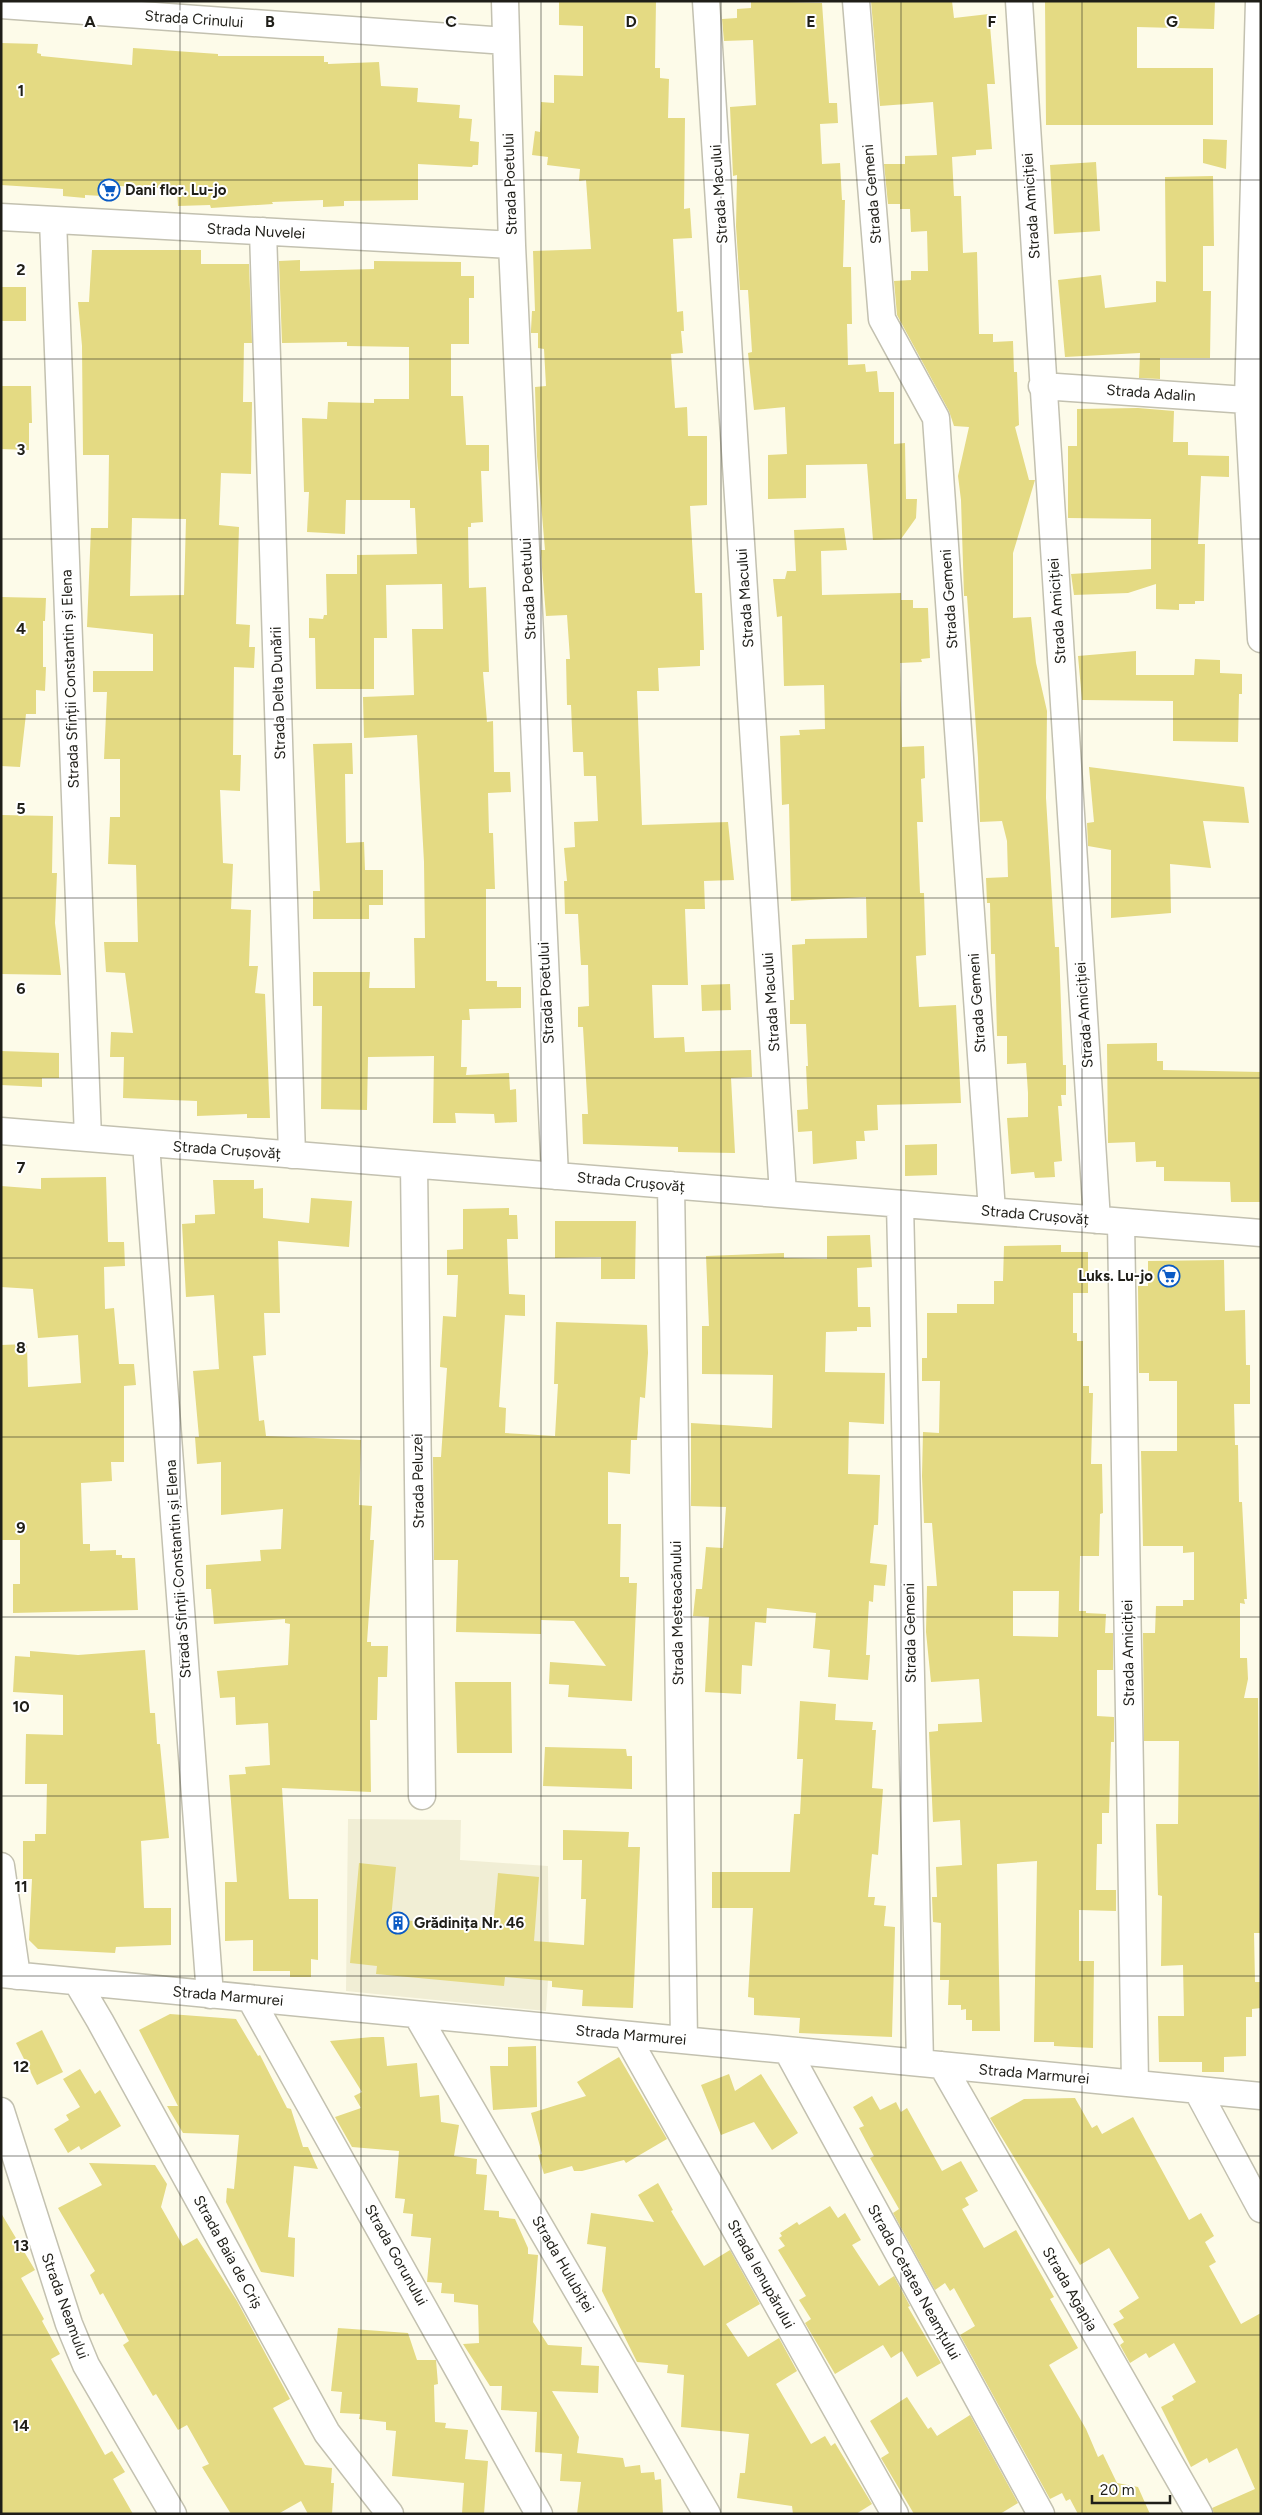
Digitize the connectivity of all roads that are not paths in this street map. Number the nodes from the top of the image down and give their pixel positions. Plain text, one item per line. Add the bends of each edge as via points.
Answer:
1 (505, 1) edge
2 (706, 1) edge
3 (856, 1) edge
4 (1019, 1) edge
5 (1260, 1) edge
6 (1, 5) edge
7 (506, 41) junction
8 (1258, 162) edge
9 (1, 217) edge
10 (52, 220) junction
11 (263, 231) junction
12 (512, 245) junction
13 (1042, 386) junction
14 (1254, 400) edge
15 (1261, 639) edge
16 (1, 1132) edge
17 (88, 1138) junction
18 (146, 1144) junction
19 (292, 1155) junction
20 (414, 1165) junction
21 (555, 1176) junction
22 (671, 1185) junction
23 (783, 1194) junction
24 (900, 1204) junction
25 (992, 1211) junction
26 (1109, 1221) junction
27 (1261, 1233) edge
28 (422, 1796) dead end
29 (1, 1866) edge
30 (9, 1975) edge
31 (77, 1982) junction
32 (210, 1994) junction
33 (250, 1998) junction
34 (417, 2014) junction
35 (626, 2035) junction
36 (684, 2040) junction
37 (787, 2050) junction
38 (931, 2064) junction
39 (1136, 2084) junction
40 (1197, 2090) junction
41 (1261, 2096) edge
42 (1, 2111) edge
43 (1261, 2209) edge
44 (173, 2514) edge
45 (390, 2514) edge
46 (539, 2514) edge
47 (708, 2514) edge
48 (896, 2514) edge
49 (1041, 2514) edge
50 (1199, 2514) edge

1 - 7 street, Strada Poetului
2 - 23 street, Strada Macului
3 - 25 street, Strada Gemeni via 882,319 936,418
4 - 13 street, Strada Amiciției
5 - 8 street
6 - 7 street, Strada Crinului
7 - 12 street, Strada Poetului
8 - 14 street
9 - 10 street, Strada Nuvelei
10 - 11 street, Strada Nuvelei
10 - 17 street, Strada Sfinții Constantin și Elena
11 - 12 street, Strada Nuvelei
11 - 19 street, Strada Delta Dunării
12 - 21 street, Strada Poetului
13 - 14 street, Strada Adalin
13 - 26 street, Strada Amiciției
14 - 15 street
16 - 17 street, Strada Crușovăț
17 - 18 street, Strada Crușovăț
18 - 19 street, Strada Crușovăț
18 - 32 street, Strada Sfinții Constantin și Elena
19 - 20 street, Strada Crușovăț
20 - 21 street, Strada Crușovăț
20 - 28 street, Strada Peluzei
21 - 22 street, Strada Crușovăț
22 - 23 street, Strada Crușovăț
22 - 36 street, Strada Mesteacănului
23 - 24 street, Strada Crușovăț
24 - 25 street, Strada Crușovăț
24 - 38 street, Strada Gemeni
25 - 26 street, Strada Crușovăț
26 - 27 street, Strada Crușovăț
26 - 39 street, Strada Amiciției
29 - 30 street
30 - 31 street, Strada Marmurei
31 - 32 street, Strada Marmurei
31 - 45 street, Strada Baia de Criș via 327,2433
32 - 33 street, Strada Marmurei
33 - 34 street, Strada Marmurei
33 - 46 street, Strada Gorunului
34 - 35 street, Strada Marmurei
34 - 47 street, Strada Hulubiței
35 - 36 street, Strada Marmurei
35 - 48 street, Strada Ienupărului
36 - 37 street, Strada Marmurei
37 - 38 street, Strada Marmurei
37 - 49 street, Strada Cetatea Neamțului
38 - 39 street, Strada Marmurei
38 - 50 street, Strada Agapia
39 - 40 street, Strada Marmurei
40 - 41 street, Strada Marmurei
40 - 43 street
42 - 44 street, Strada Neamului via 69,2324 90,2372

